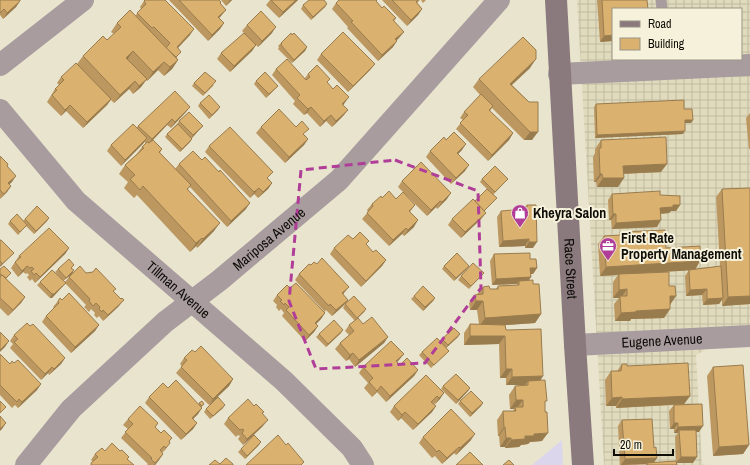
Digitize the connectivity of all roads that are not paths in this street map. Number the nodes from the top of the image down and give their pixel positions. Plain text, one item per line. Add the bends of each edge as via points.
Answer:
1 (83, 0) edge
2 (499, 0) edge
3 (556, 0) edge
4 (0, 64) edge
5 (664, 64) edge
6 (750, 66) edge
7 (559, 74) junction
8 (0, 110) edge
9 (192, 302) junction
10 (750, 336) edge
11 (575, 345) junction
12 (26, 465) edge
13 (363, 465) edge
14 (584, 465) edge

1 - 4 street
2 - 9 street, Mariposa Avenue via 339,180
3 - 7 main road, Race Street
5 - 6 street
5 - 7 street
7 - 11 main road, Race Street
8 - 9 street, Tillman Avenue via 76,201
9 - 12 street, Mariposa Avenue via 165,322 71,409
9 - 13 street, Tillman Avenue via 284,381 352,448
10 - 11 street, Eugene Avenue
11 - 14 main road, Race Street

